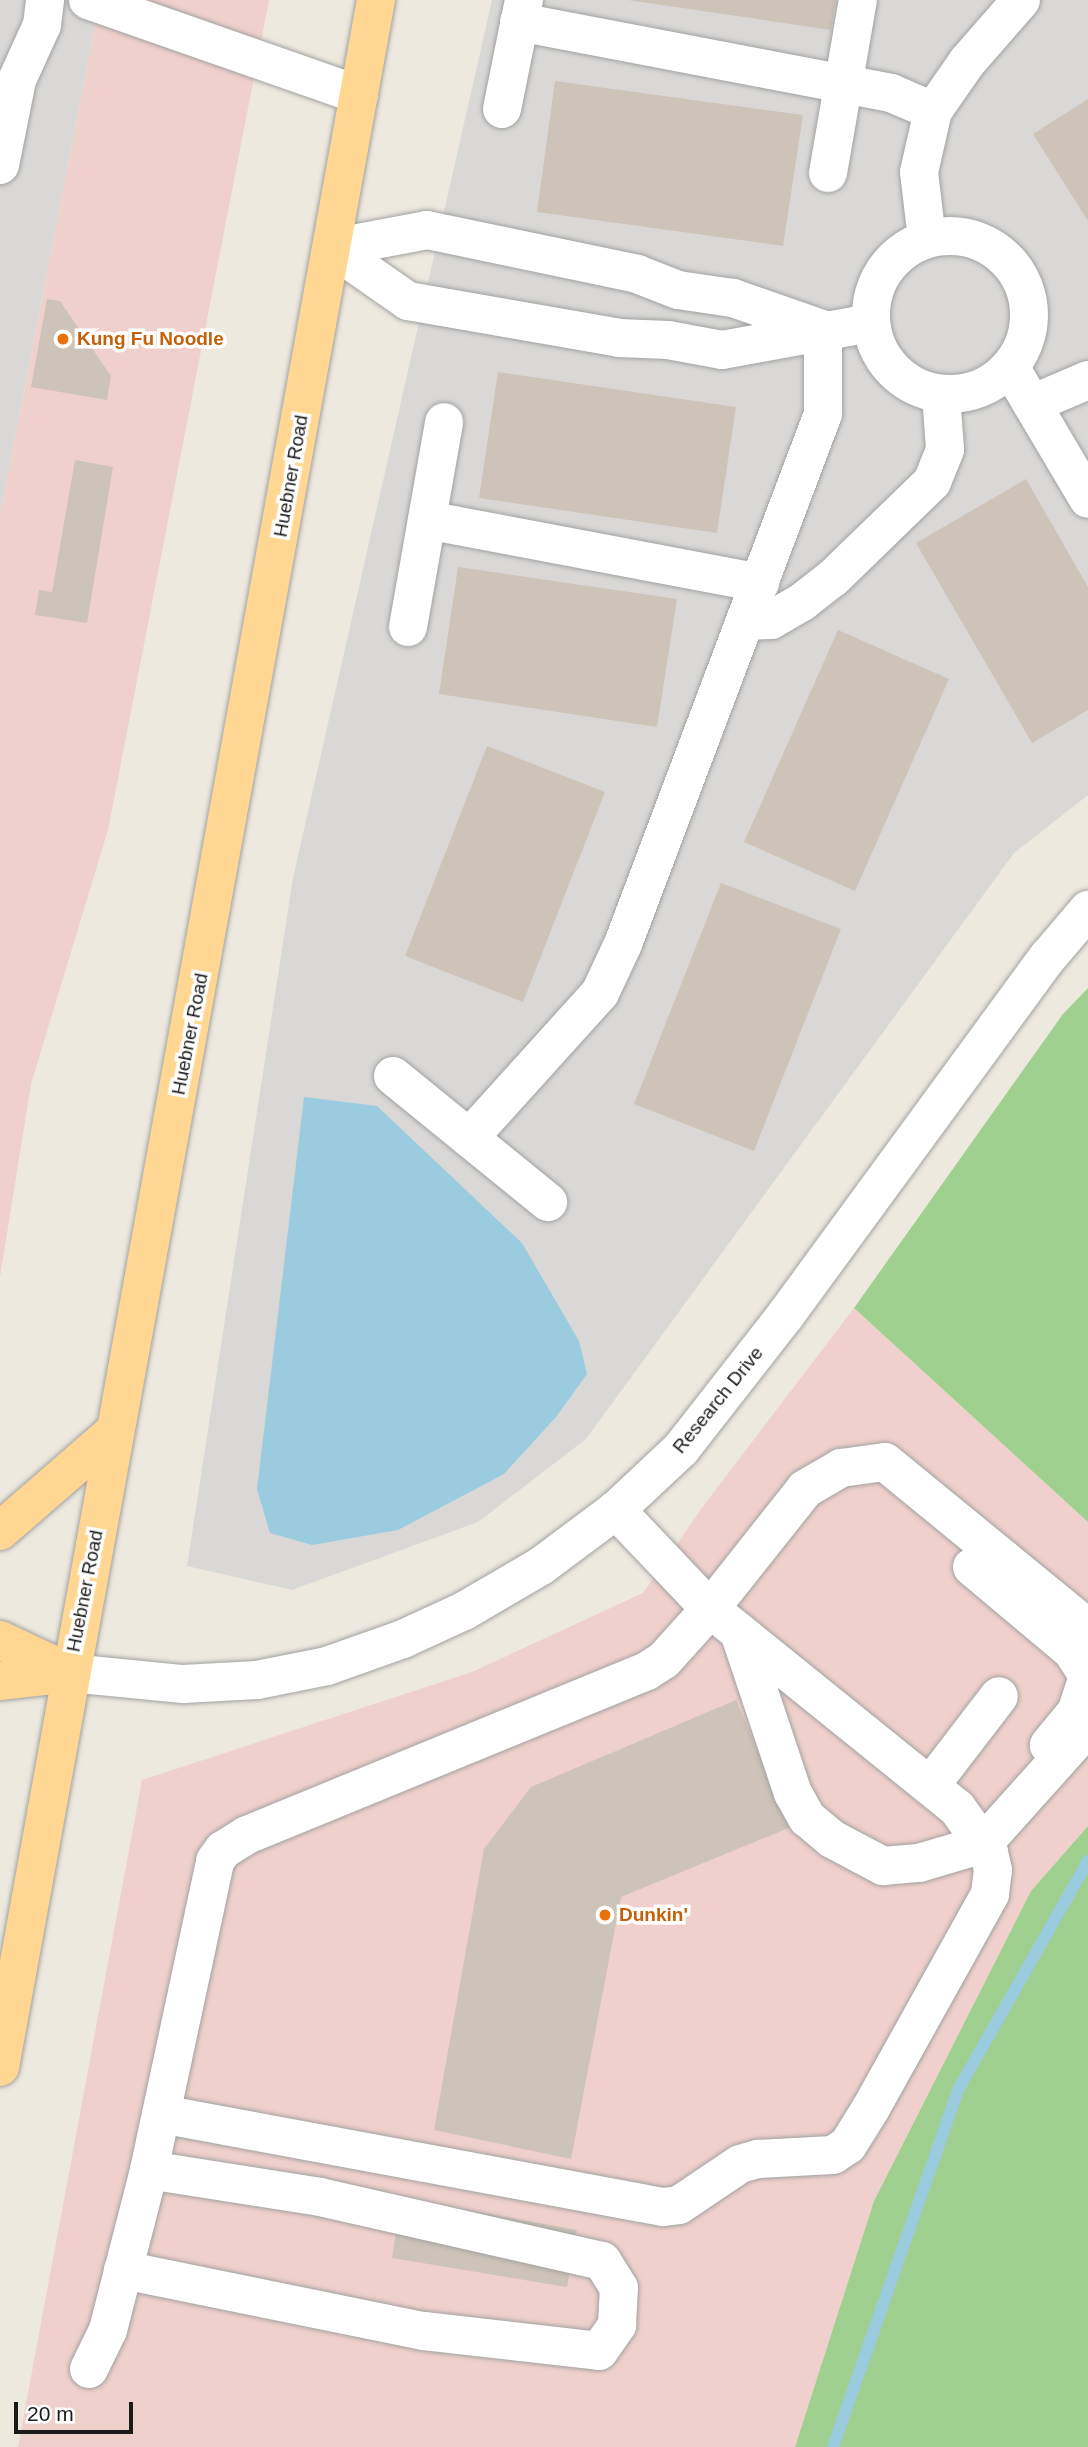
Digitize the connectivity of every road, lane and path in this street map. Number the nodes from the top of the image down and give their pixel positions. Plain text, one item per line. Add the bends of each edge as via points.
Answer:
1 (45, 0) edge
2 (88, 0) edge
3 (376, 0) edge
4 (858, 0) edge
5 (1021, 0) edge
6 (522, 11) edge
7 (843, 84) junction
8 (359, 95) junction
9 (502, 109) dead end
10 (933, 111) junction
11 (0, 165) edge
12 (828, 173) dead end
13 (927, 240) junction
14 (332, 247) junction
15 (654, 281) junction
16 (871, 323) junction
17 (824, 330) junction
18 (644, 339) junction
19 (1010, 367) junction
20 (1088, 380) edge
21 (941, 394) junction
22 (1032, 404) junction
23 (444, 422) dead end
24 (1088, 499) edge
25 (427, 520) junction
26 (760, 583) junction
27 (745, 621) junction
28 (408, 628) dead end
29 (1088, 910) edge
30 (393, 1076) dead end
31 (469, 1138) junction
32 (548, 1202) dead end
33 (116, 1431) junction
34 (852, 1467) junction
35 (616, 1510) junction
36 (0, 1531) edge
37 (725, 1620) junction
38 (1088, 1628) edge
39 (0, 1640) edge
40 (70, 1673) junction
41 (0, 1681) edge
42 (999, 1696) dead end
43 (1088, 1727) edge
44 (930, 1786) junction
45 (979, 1838) junction
46 (0, 2067) edge
47 (161, 2114) junction
48 (149, 2170) junction
49 (123, 2270) junction
50 (89, 2369) dead end

1 - 11 street via 42,25 17,80
2 - 8 street
3 - 8 main road, Huebner Road
4 - 7 street
5 - 10 street via 967,62
6 - 7 street
6 - 9 street
7 - 10 street via 891,93
7 - 12 street
8 - 14 main road, Huebner Road
10 - 13 street via 919,172
13 - 16 street via 907,249 885,272 872,302
13 - 19 street via 970,238 990,246 1020,277 1030,318 1026,340
14 - 15 street via 428,230
14 - 18 street via 408,301
14 - 33 main road, Huebner Road
15 - 17 street via 678,290 733,298
15 - 18 street
16 - 17 street
16 - 21 street via 886,363 920,389
17 - 18 street via 722,350
17 - 26 street via 823,414
19 - 21 street via 984,387 963,394
19 - 22 street
20 - 22 street
21 - 27 street via 945,449 932,482 802,602 772,620
22 - 24 street
23 - 25 street
25 - 26 street
25 - 28 street
26 - 27 street
27 - 31 street via 623,944 600,993
29 - 35 street, Research Drive via 1048,957 785,1316 681,1449
30 - 31 street
31 - 32 street
33 - 36 main road
33 - 40 main road, Huebner Road
34 - 37 street via 841,1468 805,1489
34 - 38 street via 885,1462
34 - 45 street via 1072,1651 1088,1676 1076,1712
35 - 37 street
35 - 40 street, Research Drive via 541,1566 464,1611 327,1666 257,1680 183,1684
37 - 44 street
37 - 45 street via 807,1818 832,1839 883,1866 919,1863
37 - 47 street via 647,1671 247,1835 223,1850 210,1874
39 - 40 main road, Research Drive
40 - 41 main road, Research Drive
40 - 46 main road, Huebner Road
42 - 44 street
43 - 45 street
44 - 45 street via 957,1808
45 - 47 street via 989,1852 993,1870 990,1894 848,2145 832,2155 740,2164 679,2205 663,2207
47 - 48 street
48 - 49 street
48 - 49 street via 321,2197 602,2261 619,2288 617,2325 599,2351 424,2331
49 - 50 street via 108,2330

